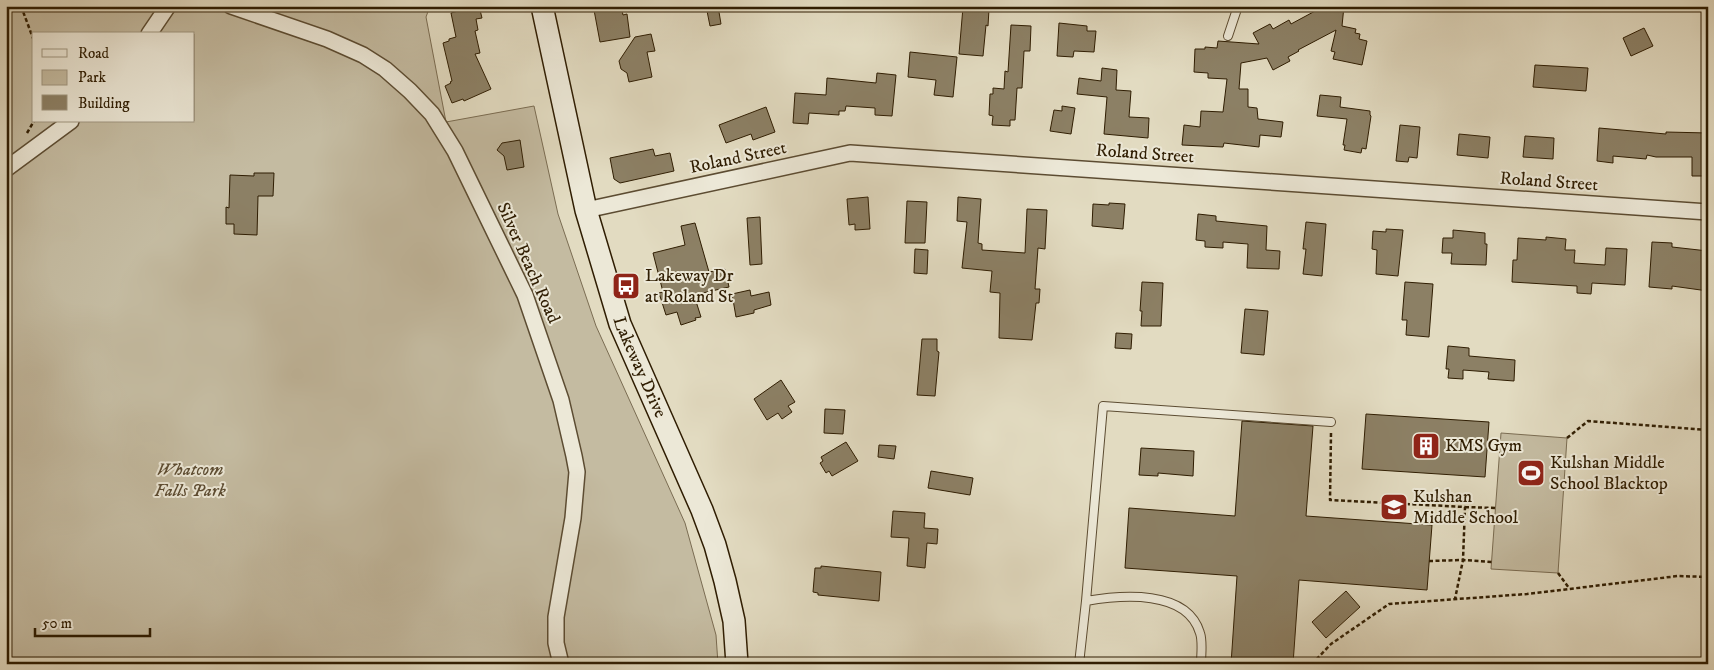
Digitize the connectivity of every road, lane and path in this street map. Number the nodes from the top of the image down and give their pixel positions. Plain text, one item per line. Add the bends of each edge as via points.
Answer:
1 (21, 6) edge
2 (168, 6) edge
3 (231, 6) edge
4 (542, 6) edge
5 (1238, 6) edge
6 (150, 32) edge
7 (32, 36) edge
8 (1228, 36) dead end
9 (34, 122) edge
10 (70, 122) edge
11 (22, 137) dead end
12 (6, 169) edge
13 (586, 210) junction
14 (1708, 212) edge
15 (1331, 422) joint
16 (1708, 430) edge
17 (1567, 438) dead end
18 (1465, 506) junction
19 (1496, 508) dead end
20 (1463, 560) junction
21 (1429, 561) dead end
22 (1492, 562) dead end
23 (1558, 573) dead end
24 (1708, 577) edge
25 (1569, 588) junction
26 (1455, 599) junction
27 (1086, 601) junction
28 (560, 664) edge
29 (738, 664) edge
30 (1079, 664) edge
31 (1201, 664) edge
32 (1312, 664) edge

1 - 7 path
2 - 6 street
3 - 28 street, Silver Beach Road via 326,39 363,55 385,69 432,114 455,151 525,295 561,400 574,456 577,472 574,518 556,617
4 - 13 main road, Lakeway Drive
5 - 8 lane
9 - 11 path via 30,131
10 - 12 street
13 - 14 street, Roland Street via 850,153
13 - 29 main road, Lakeway Drive via 620,324 715,546 734,621
15 - 18 path via 1330,500
15 - 27 lane via 1103,406
16 - 17 path via 1588,421
18 - 19 path
18 - 20 path
20 - 21 path
20 - 22 path
20 - 26 path
23 - 25 path
24 - 25 path via 1678,576
25 - 26 path
26 - 32 path via 1389,604 1331,644
27 - 30 lane
27 - 31 lane via 1129,597 1164,600 1179,606 1200,632

